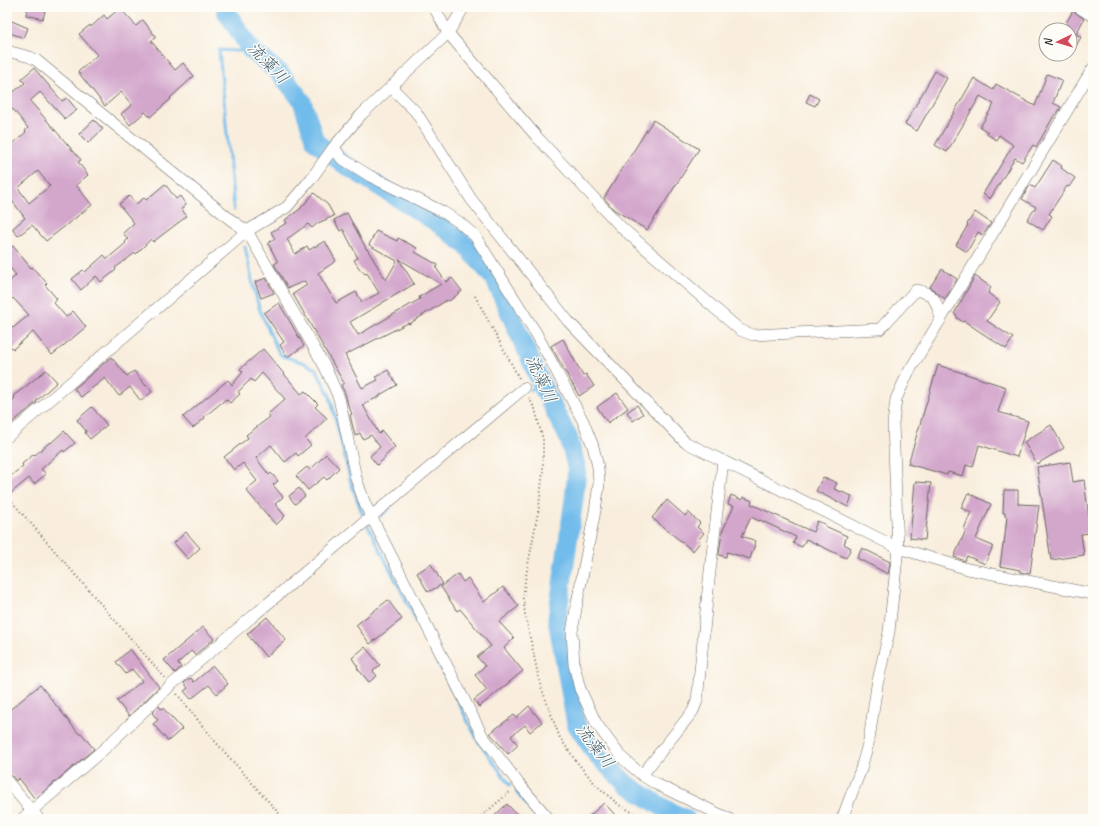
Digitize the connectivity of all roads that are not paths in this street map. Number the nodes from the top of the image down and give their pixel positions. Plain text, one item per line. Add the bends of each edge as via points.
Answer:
1 (434, 7) edge
2 (464, 7) edge
3 (1078, 7) edge
4 (1093, 16) edge
5 (448, 33) junction
6 (7, 51) edge
7 (1093, 68) edge
8 (392, 88) junction
9 (333, 148) junction
10 (247, 231) junction
11 (941, 319) junction
12 (524, 388) road end
13 (7, 437) edge
14 (723, 461) junction
15 (367, 520) junction
16 (898, 548) junction
17 (1093, 594) edge
18 (642, 775) junction
19 (7, 781) edge
20 (36, 815) edge
21 (22, 819) edge
22 (549, 819) edge
23 (729, 819) edge
24 (842, 819) edge

1 - 5 street
2 - 5 street
3 - 4 street
5 - 8 street
5 - 11 street via 537,136 622,228 740,330 753,335 880,329 916,290 927,292 936,302
6 - 10 street via 36,60
7 - 11 street
8 - 9 street via 361,116
8 - 14 street via 416,112 471,199 568,321 690,444
9 - 10 street via 287,207
9 - 18 street via 341,158 370,176 443,212 460,222 475,236 536,333 584,421 593,446 599,484 572,632 574,665 580,690 596,723 621,757
10 - 13 street
10 - 15 street via 328,373 339,398
11 - 16 street via 908,373 896,399 893,424
12 - 15 street
14 - 16 street
14 - 18 street via 697,701 693,711
15 - 20 street via 171,685
15 - 22 street via 482,735
16 - 17 street via 968,569
16 - 24 street via 889,632 877,685 869,740
18 - 23 street
19 - 20 street
20 - 21 street

